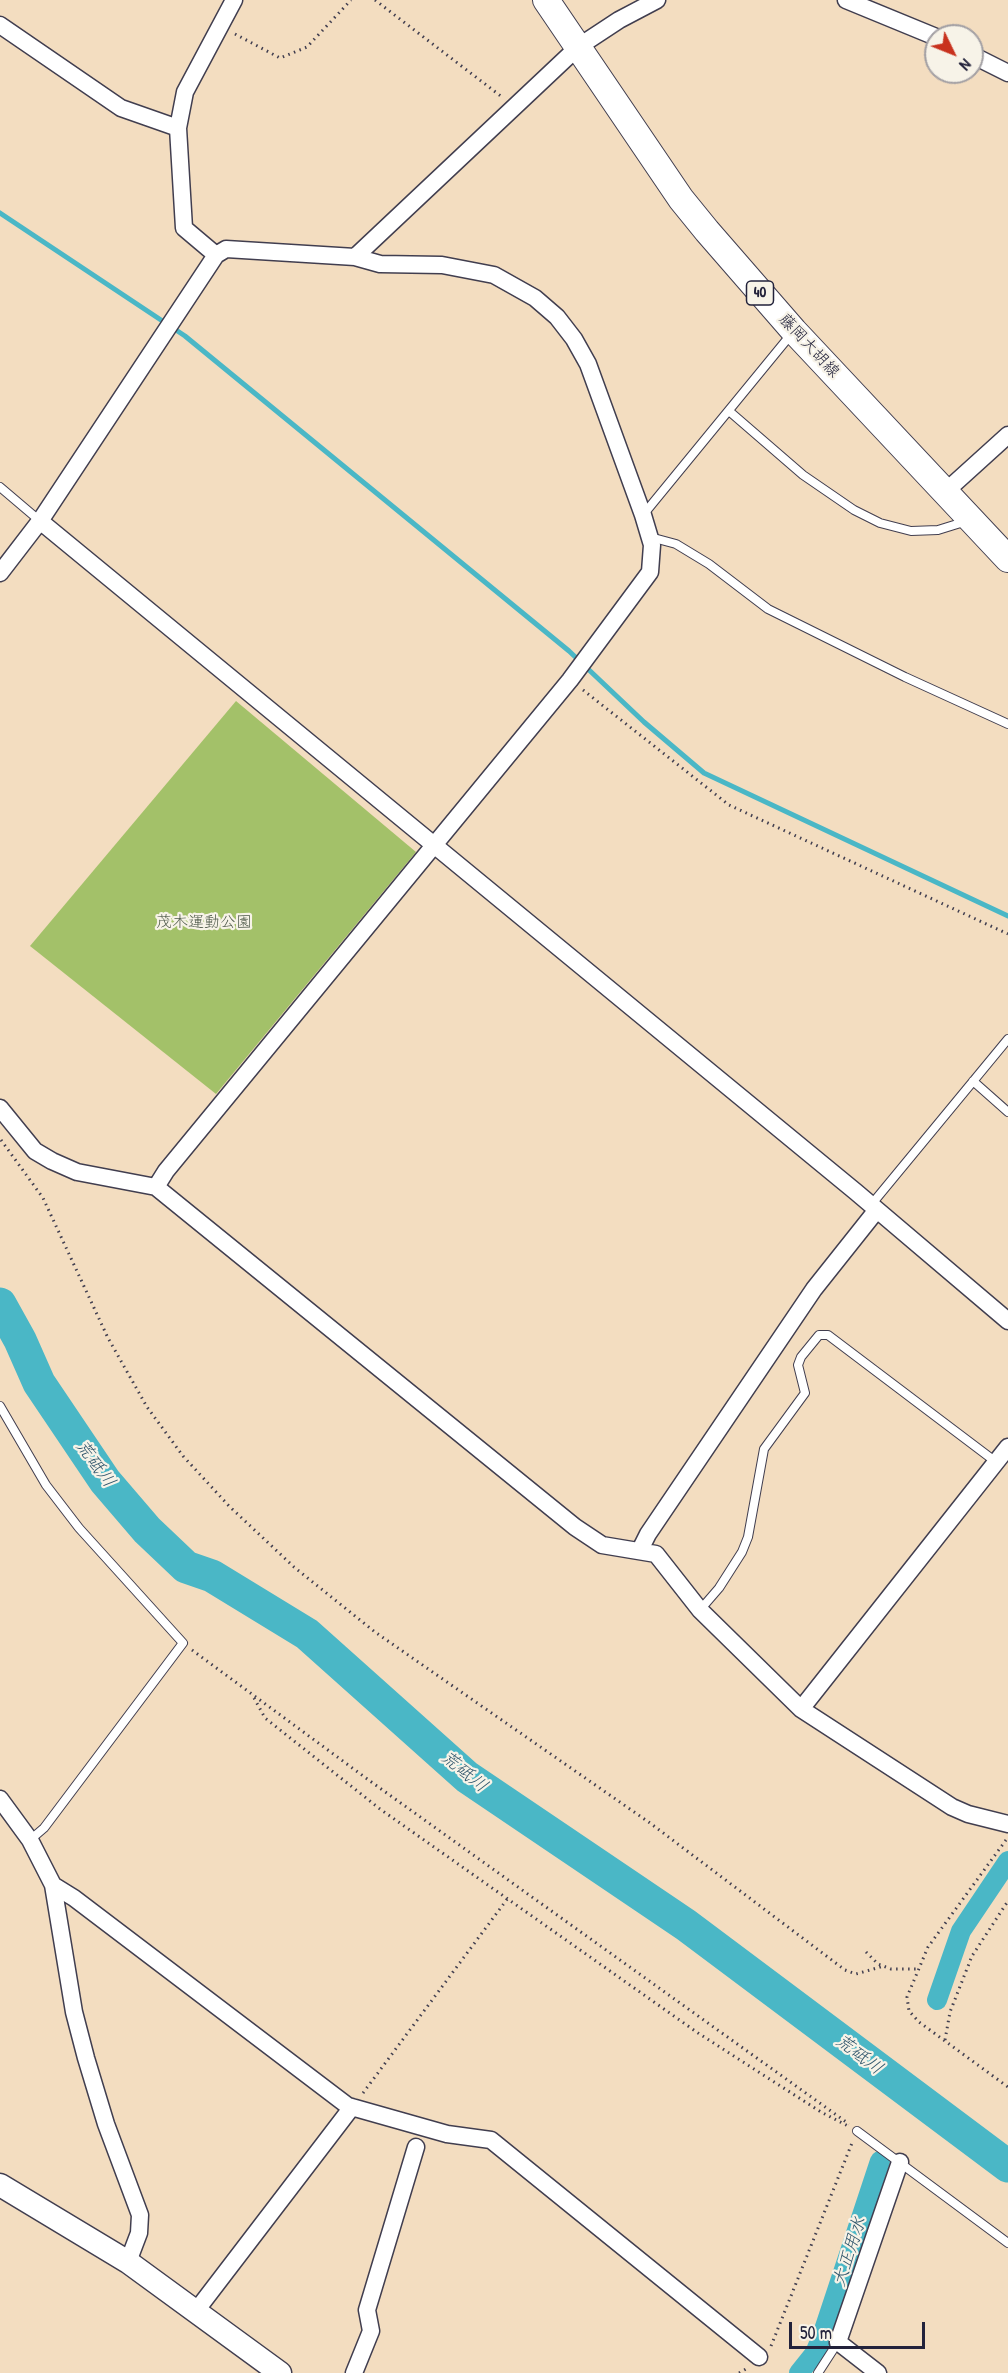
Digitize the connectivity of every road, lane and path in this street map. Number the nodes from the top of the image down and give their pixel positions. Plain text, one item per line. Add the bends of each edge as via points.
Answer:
1 (234, 0) edge
2 (351, 0) edge
3 (375, 0) edge
4 (546, 0) edge
5 (657, 0) edge
6 (846, 0) edge
7 (0, 25) edge
8 (220, 25) junction
9 (924, 32) edge
10 (578, 47) junction
11 (984, 61) edge
12 (1008, 73) edge
13 (515, 107) junction
14 (178, 128) junction
15 (216, 255) junction
16 (355, 257) junction
17 (794, 331) junction
18 (729, 411) junction
19 (1008, 435) edge
20 (0, 487) edge
21 (945, 492) junction
22 (643, 515) junction
23 (970, 520) junction
24 (40, 521) junction
25 (650, 537) junction
26 (1008, 559) edge
27 (0, 573) edge
28 (570, 681) junction
29 (1008, 724) edge
30 (432, 846) junction
31 (1008, 934) edge
32 (1008, 1039) edge
33 (973, 1081) junction
34 (0, 1108) edge
35 (1008, 1112) edge
36 (0, 1138) edge
37 (156, 1187) junction
38 (874, 1208) junction
39 (1008, 1321) edge
40 (0, 1406) edge
41 (1008, 1447) edge
42 (996, 1462) junction
43 (640, 1550) junction
44 (700, 1610) junction
45 (183, 1643) junction
46 (252, 1696) junction
47 (801, 1708) junction
48 (0, 1799) edge
49 (1008, 1824) edge
50 (1008, 1836) edge
51 (30, 1840) junction
52 (53, 1885) junction
53 (508, 1898) junction
54 (1008, 1900) edge
55 (866, 1952) dead end
56 (884, 1966) junction
57 (917, 1969) junction
58 (945, 2040) junction
59 (1008, 2087) edge
60 (352, 2107) junction
61 (857, 2131) junction
62 (416, 2147) dead end
63 (900, 2162) junction
64 (0, 2185) edge
65 (1008, 2243) edge
66 (128, 2262) junction
67 (196, 2311) junction
68 (838, 2342) junction
69 (759, 2357) joint
70 (280, 2373) edge
71 (354, 2373) edge
72 (818, 2373) edge
73 (878, 2373) edge

1 - 8 street
2 - 8 path via 307,47 280,58
3 - 13 path
4 - 10 main road, 藤岡大胡線 / 40
5 - 10 street
6 - 9 street
7 - 14 street via 121,108
8 - 14 street via 185,92
10 - 13 street
10 - 17 main road, 藤岡大胡線 / 40 via 681,199
11 - 12 street
13 - 16 street
14 - 15 street via 184,228
15 - 16 street via 226,249
15 - 24 street
16 - 22 street via 380,264 442,265 494,275 535,298 557,316 588,364
17 - 18 lane
17 - 21 main road, 藤岡大胡線 / 40
18 - 22 lane
18 - 23 lane via 803,475 880,523 911,531 938,530
19 - 21 street
20 - 24 lane
21 - 23 main road, 藤岡大胡線 / 40
22 - 25 street
23 - 26 main road, 藤岡大胡線 / 40
24 - 27 street
24 - 30 street
25 - 28 street via 650,573
25 - 29 lane via 676,544 709,564 768,609
28 - 30 street
28 - 31 path via 729,805
30 - 37 street
30 - 38 street
32 - 33 lane
33 - 35 lane
33 - 38 lane
34 - 37 street via 35,1151 52,1161 77,1172
36 - 56 path via 43,1198 108,1338 147,1407 183,1456 294,1567 375,1632 650,1822 845,1970 856,1974
37 - 43 street via 574,1527 602,1545
38 - 39 street
38 - 43 street via 814,1289
40 - 45 lane via 46,1485 79,1528
41 - 42 street
42 - 44 lane via 828,1335 819,1335 798,1365 805,1393 764,1449 745,1544 729,1575
42 - 47 street
43 - 44 street via 656,1554
44 - 47 street
45 - 46 path
45 - 51 lane via 44,1828
46 - 53 path via 265,1718 371,1802
46 - 61 path
47 - 49 street via 952,1807 968,1815
48 - 51 street
50 - 57 path via 928,1947
51 - 52 street
52 - 60 street
52 - 66 street via 74,2012 86,2058 140,2215 139,2233
53 - 60 path
53 - 61 path via 698,2033
54 - 58 path via 972,1956 950,2012
55 - 56 path
56 - 57 path
57 - 58 path via 907,1997 909,2011
58 - 59 path
60 - 67 street
60 - 69 street via 447,2134 490,2140
61 - 63 lane
61 - 69 path via 772,2344
62 - 71 street via 367,2310 371,2331
63 - 65 lane
63 - 68 street
64 - 66 street
66 - 67 street
67 - 70 street
68 - 72 lane
68 - 73 street

